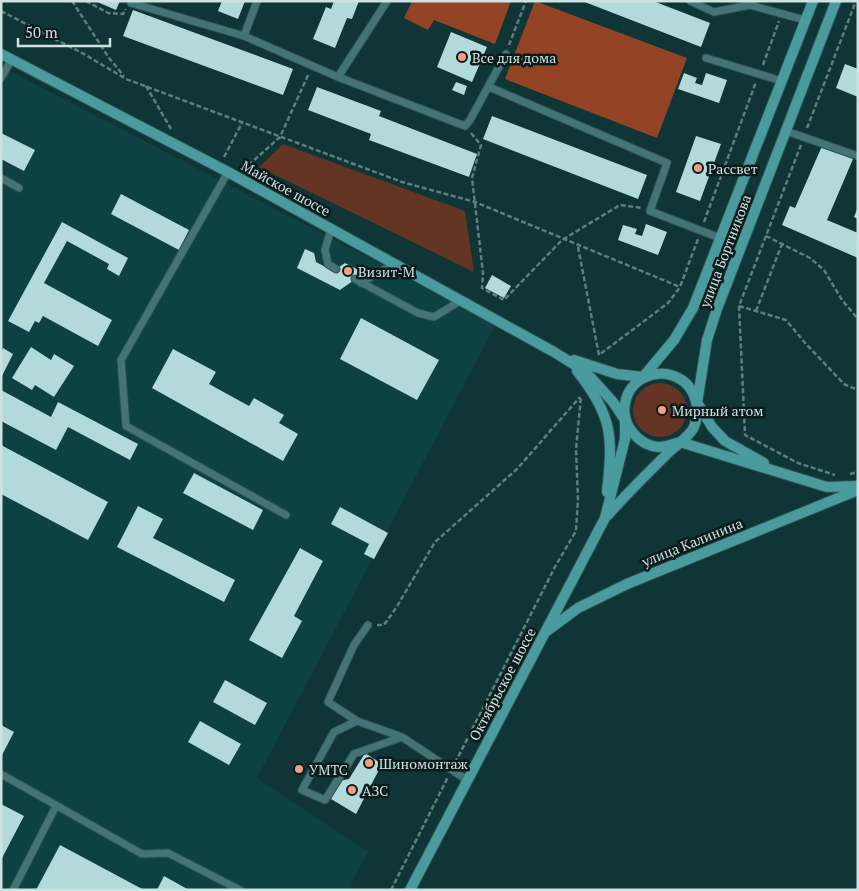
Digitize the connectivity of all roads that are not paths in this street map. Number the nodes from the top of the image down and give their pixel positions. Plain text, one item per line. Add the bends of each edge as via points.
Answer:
1 (258, 1) edge
2 (387, 1) edge
3 (690, 1) edge
4 (813, 1) edge
5 (836, 1) edge
6 (131, 2) edge
7 (805, 20) junction
8 (244, 36) junction
9 (1, 54) edge
10 (506, 54) road end
11 (706, 58) dead end
12 (12, 59) junction
13 (338, 77) junction
14 (1, 78) edge
15 (782, 81) junction
16 (488, 87) junction
17 (786, 131) junction
18 (858, 156) edge
19 (228, 172) junction
20 (1, 178) edge
21 (20, 188) dead end
22 (331, 229) junction
23 (720, 238) junction
24 (394, 264) junction
25 (336, 269) dead end
26 (460, 301) junction
27 (554, 352) junction
28 (643, 378) junction
29 (697, 403) junction
30 (625, 420) junction
31 (680, 442) junction
32 (780, 472) junction
33 (858, 486) edge
34 (858, 490) edge
35 (286, 516) dead end
36 (605, 518) junction
37 (368, 625) road end
38 (545, 633) junction
39 (357, 721) junction
40 (402, 737) junction
41 (1, 774) edge
42 (467, 780) junction
43 (56, 806) junction
44 (13, 890) edge
45 (240, 890) edge
46 (410, 890) edge

1 - 8 lane
2 - 13 lane
3 - 7 lane via 714,12 750,5
4 - 7 main road, улица Бортникова
5 - 17 main road, улица Бортникова
6 - 8 lane
7 - 15 main road, улица Бортникова
8 - 13 lane
9 - 12 main road, Майское шоссе
10 - 16 lane
11 - 15 lane
12 - 14 lane
12 - 19 main road, Майское шоссе
13 - 16 lane via 465,126
15 - 23 main road, улица Бортникова
16 - 23 lane via 667,163 650,211
17 - 18 lane
17 - 29 main road, улица Бортникова via 716,310 707,340
19 - 22 main road, Майское шоссе
19 - 35 lane via 121,360 126,426
20 - 21 lane
22 - 24 main road, Майское шоссе
22 - 25 lane via 325,250 328,264
23 - 28 main road, улица Бортникова via 693,308 674,340
24 - 26 main road, Майское шоссе
24 - 26 lane via 358,281 418,313 434,317
26 - 27 main road, Майское шоссе
27 - 28 main road, Майское шоссе via 617,374
27 - 30 main road, Майское шоссе via 586,372
27 - 36 main road, Майское шоссе via 571,364 594,392 608,429 611,461
28 - 29 main road via 657,373 671,374 692,390
28 - 30 main road via 630,390 624,405
29 - 31 main road via 697,418
29 - 32 main road via 712,428 725,441
30 - 31 main road via 633,434 644,443 657,447
30 - 36 main road, Октябрьское шоссе via 625,440
31 - 32 main road
31 - 36 main road, Октябрьское шоссе
32 - 33 main road via 827,487
34 - 38 main road, улица Калинина via 627,584 578,608
36 - 38 main road, Октябрьское шоссе
37 - 39 lane via 354,646 328,702
38 - 42 main road, Октябрьское шоссе
39 - 40 lane
39 - 40 lane via 334,732 302,790 325,800 354,754
40 - 42 lane
41 - 43 lane
42 - 46 main road, Октябрьское шоссе
43 - 44 lane
43 - 45 lane via 142,854 168,853

